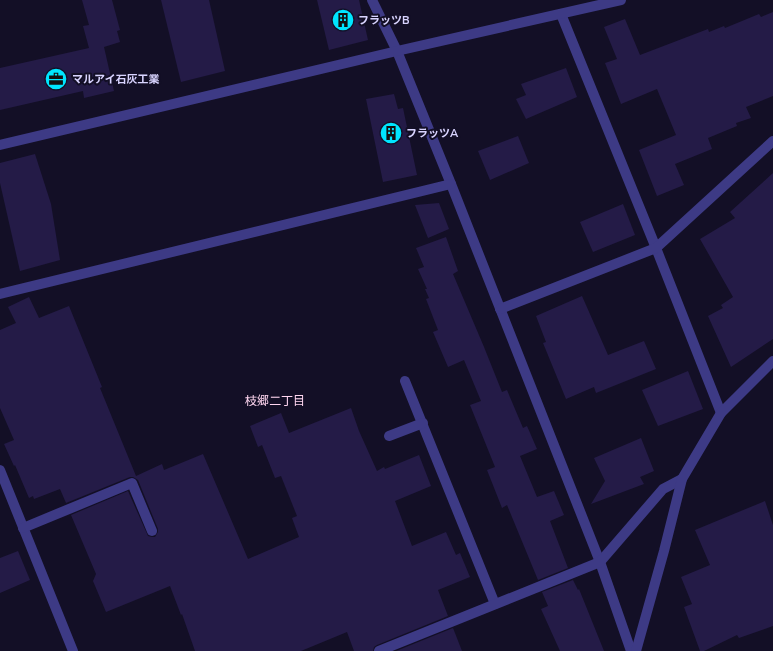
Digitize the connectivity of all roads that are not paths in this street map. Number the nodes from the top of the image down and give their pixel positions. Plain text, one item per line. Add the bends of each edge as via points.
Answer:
1 (372, 0) edge
2 (621, 0) edge
3 (561, 14) junction
4 (398, 51) junction
5 (773, 141) edge
6 (0, 145) edge
7 (451, 184) junction
8 (656, 248) junction
9 (0, 294) edge
10 (500, 309) junction
11 (773, 361) edge
12 (405, 381) dead end
13 (721, 413) junction
14 (423, 424) junction
15 (389, 436) dead end
16 (0, 470) edge
17 (682, 479) junction
18 (23, 528) junction
19 (152, 531) dead end
20 (600, 562) junction
21 (495, 604) junction
22 (73, 651) edge
23 (379, 651) edge
24 (631, 651) edge
25 (636, 651) edge

1 - 4 street
2 - 3 street
3 - 4 street
3 - 8 street
4 - 6 street
4 - 7 street
5 - 8 street
7 - 9 street
7 - 10 street
8 - 10 street
8 - 13 street
10 - 20 street
11 - 13 street
12 - 14 street
13 - 17 street
14 - 15 street
14 - 21 street
16 - 18 street
17 - 20 street via 663,489
17 - 25 street
18 - 19 street via 132,483
18 - 22 street
20 - 21 street
20 - 24 street
21 - 23 street

